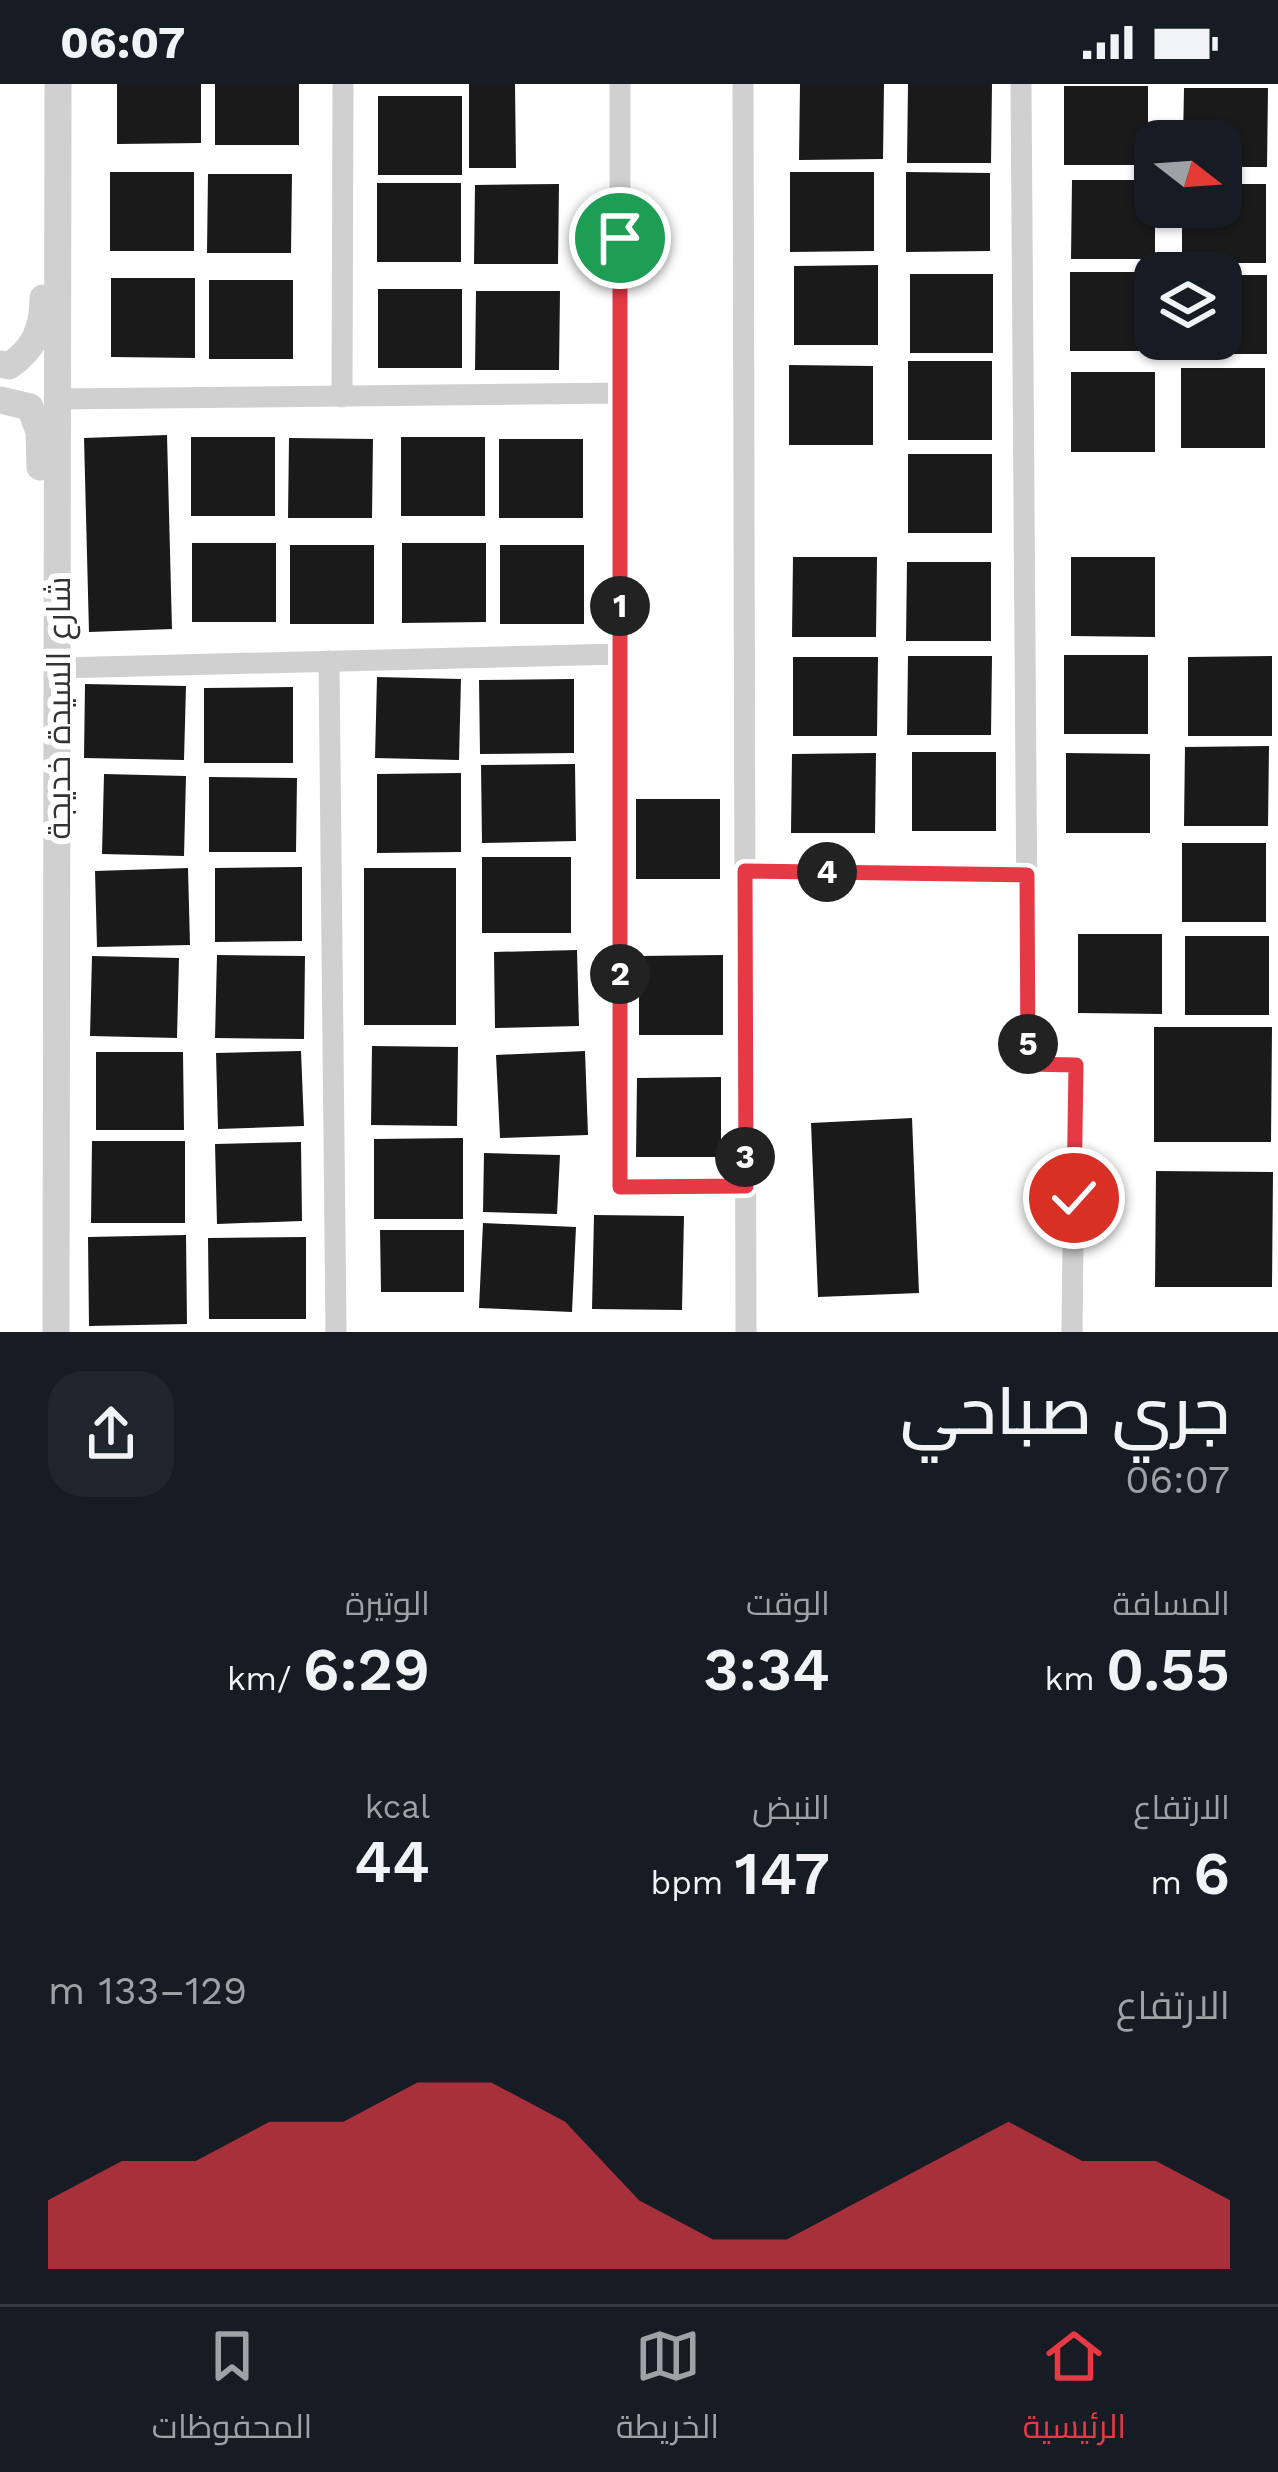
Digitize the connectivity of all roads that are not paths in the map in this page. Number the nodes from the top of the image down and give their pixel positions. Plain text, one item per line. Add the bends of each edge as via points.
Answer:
1 (49, 84) edge
2 (58, 84) edge
3 (343, 84) edge
4 (620, 84) edge
5 (742, 84) edge
6 (1021, 84) edge
7 (0, 364) edge
8 (620, 393) junction
9 (341, 397) junction
10 (58, 399) junction
11 (0, 400) edge
12 (620, 654) junction
13 (329, 661) junction
14 (59, 668) junction
15 (745, 871) junction
16 (1027, 875) junction
17 (746, 1186) junction
18 (56, 1332) edge
19 (336, 1332) edge
20 (746, 1332) edge
21 (1072, 1332) edge

1 - 7 street via 44,318 30,351
2 - 10 street, شارع السيدة خديجة
3 - 9 street
4 - 8 street
5 - 15 street
6 - 16 street
8 - 9 street
8 - 12 street
9 - 10 street
10 - 14 street, شارع السيدة خديجة
11 - 14 street via 29,407 40,431 40,537
12 - 13 street
12 - 17 street via 620,1187
13 - 14 street
13 - 19 street
14 - 18 street, شارع السيدة خديجة
15 - 16 street
15 - 17 street
16 - 21 street via 1028,1064 1076,1065
17 - 20 street

